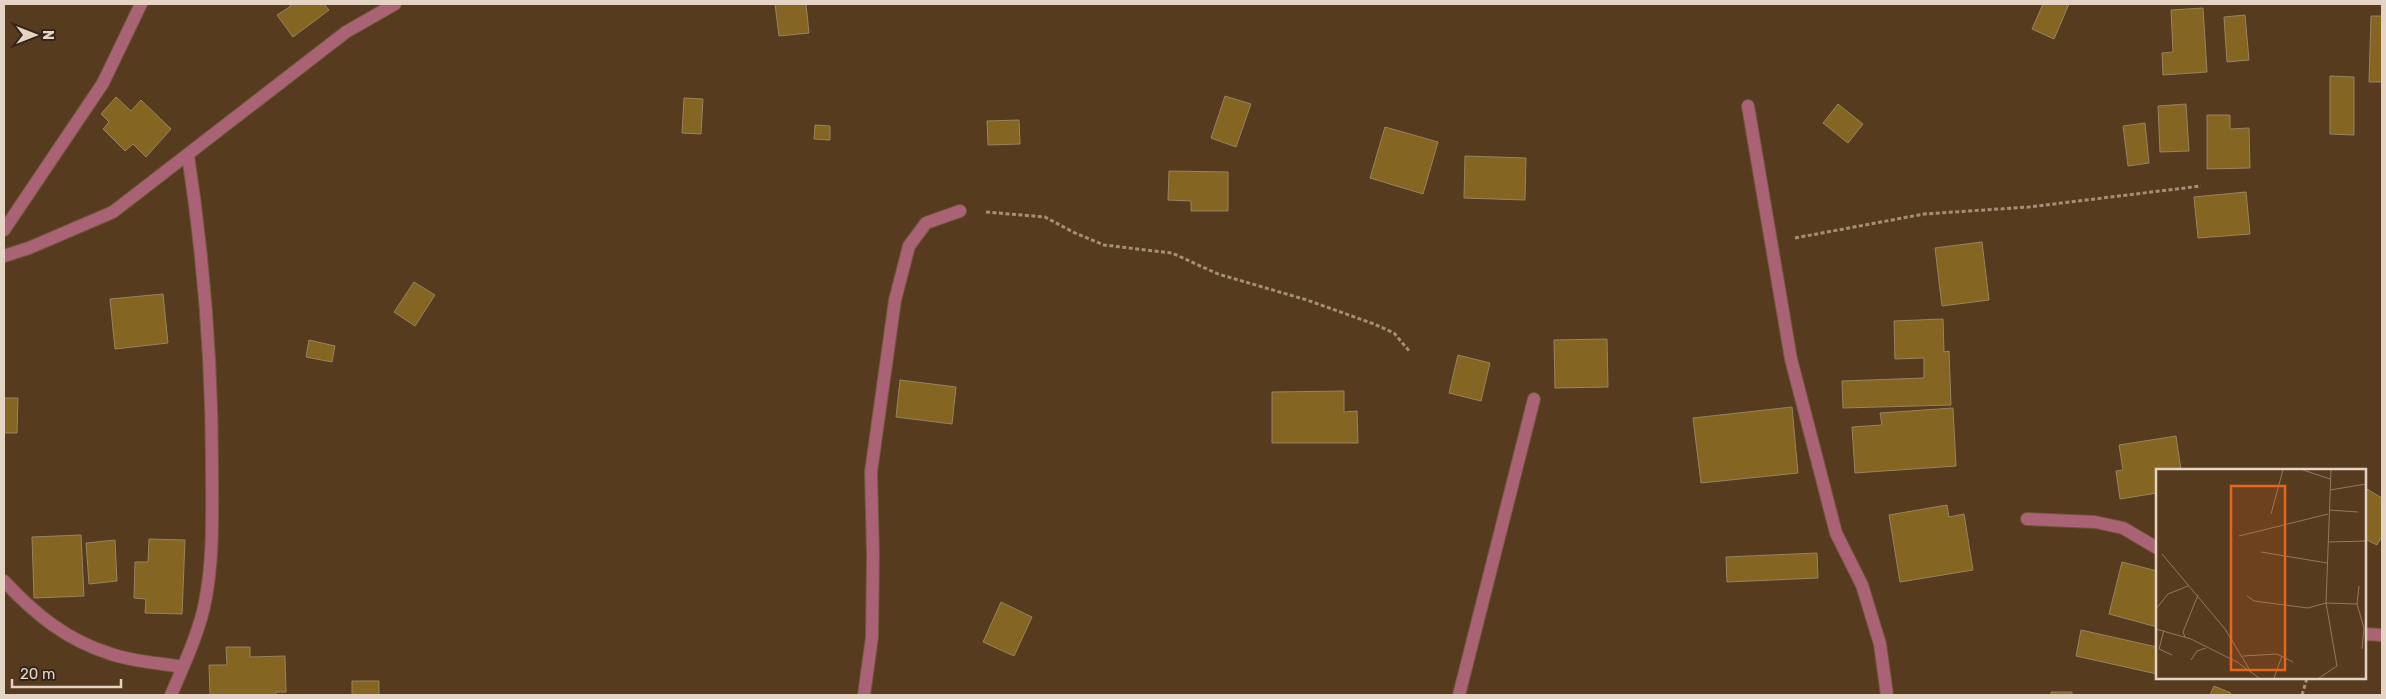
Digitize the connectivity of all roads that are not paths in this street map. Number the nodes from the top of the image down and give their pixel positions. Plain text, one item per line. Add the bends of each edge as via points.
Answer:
1 (141, 4) edge
2 (395, 4) edge
3 (1748, 106) dead end
4 (188, 155) junction
5 (960, 211) road end
6 (4, 230) edge
7 (4, 256) edge
8 (1534, 399) dead end
9 (2027, 519) dead end
10 (2156, 547) edge
11 (4, 580) edge
12 (2366, 634) edge
13 (2382, 634) edge
14 (183, 667) junction
15 (171, 695) edge
16 (864, 695) edge
17 (1459, 695) edge
18 (1887, 695) edge

1 - 6 street via 102,83
2 - 4 street via 346,32
3 - 18 street via 1790,359 1836,533 1862,585 1880,644
4 - 7 street via 113,212
4 - 14 street via 210,340 212,536 204,607
5 - 16 street via 926,223 909,246 895,300 871,472 872,637
8 - 17 street
9 - 10 street via 2123,528
11 - 14 street via 31,610 69,637 112,654
12 - 13 street
14 - 15 street

